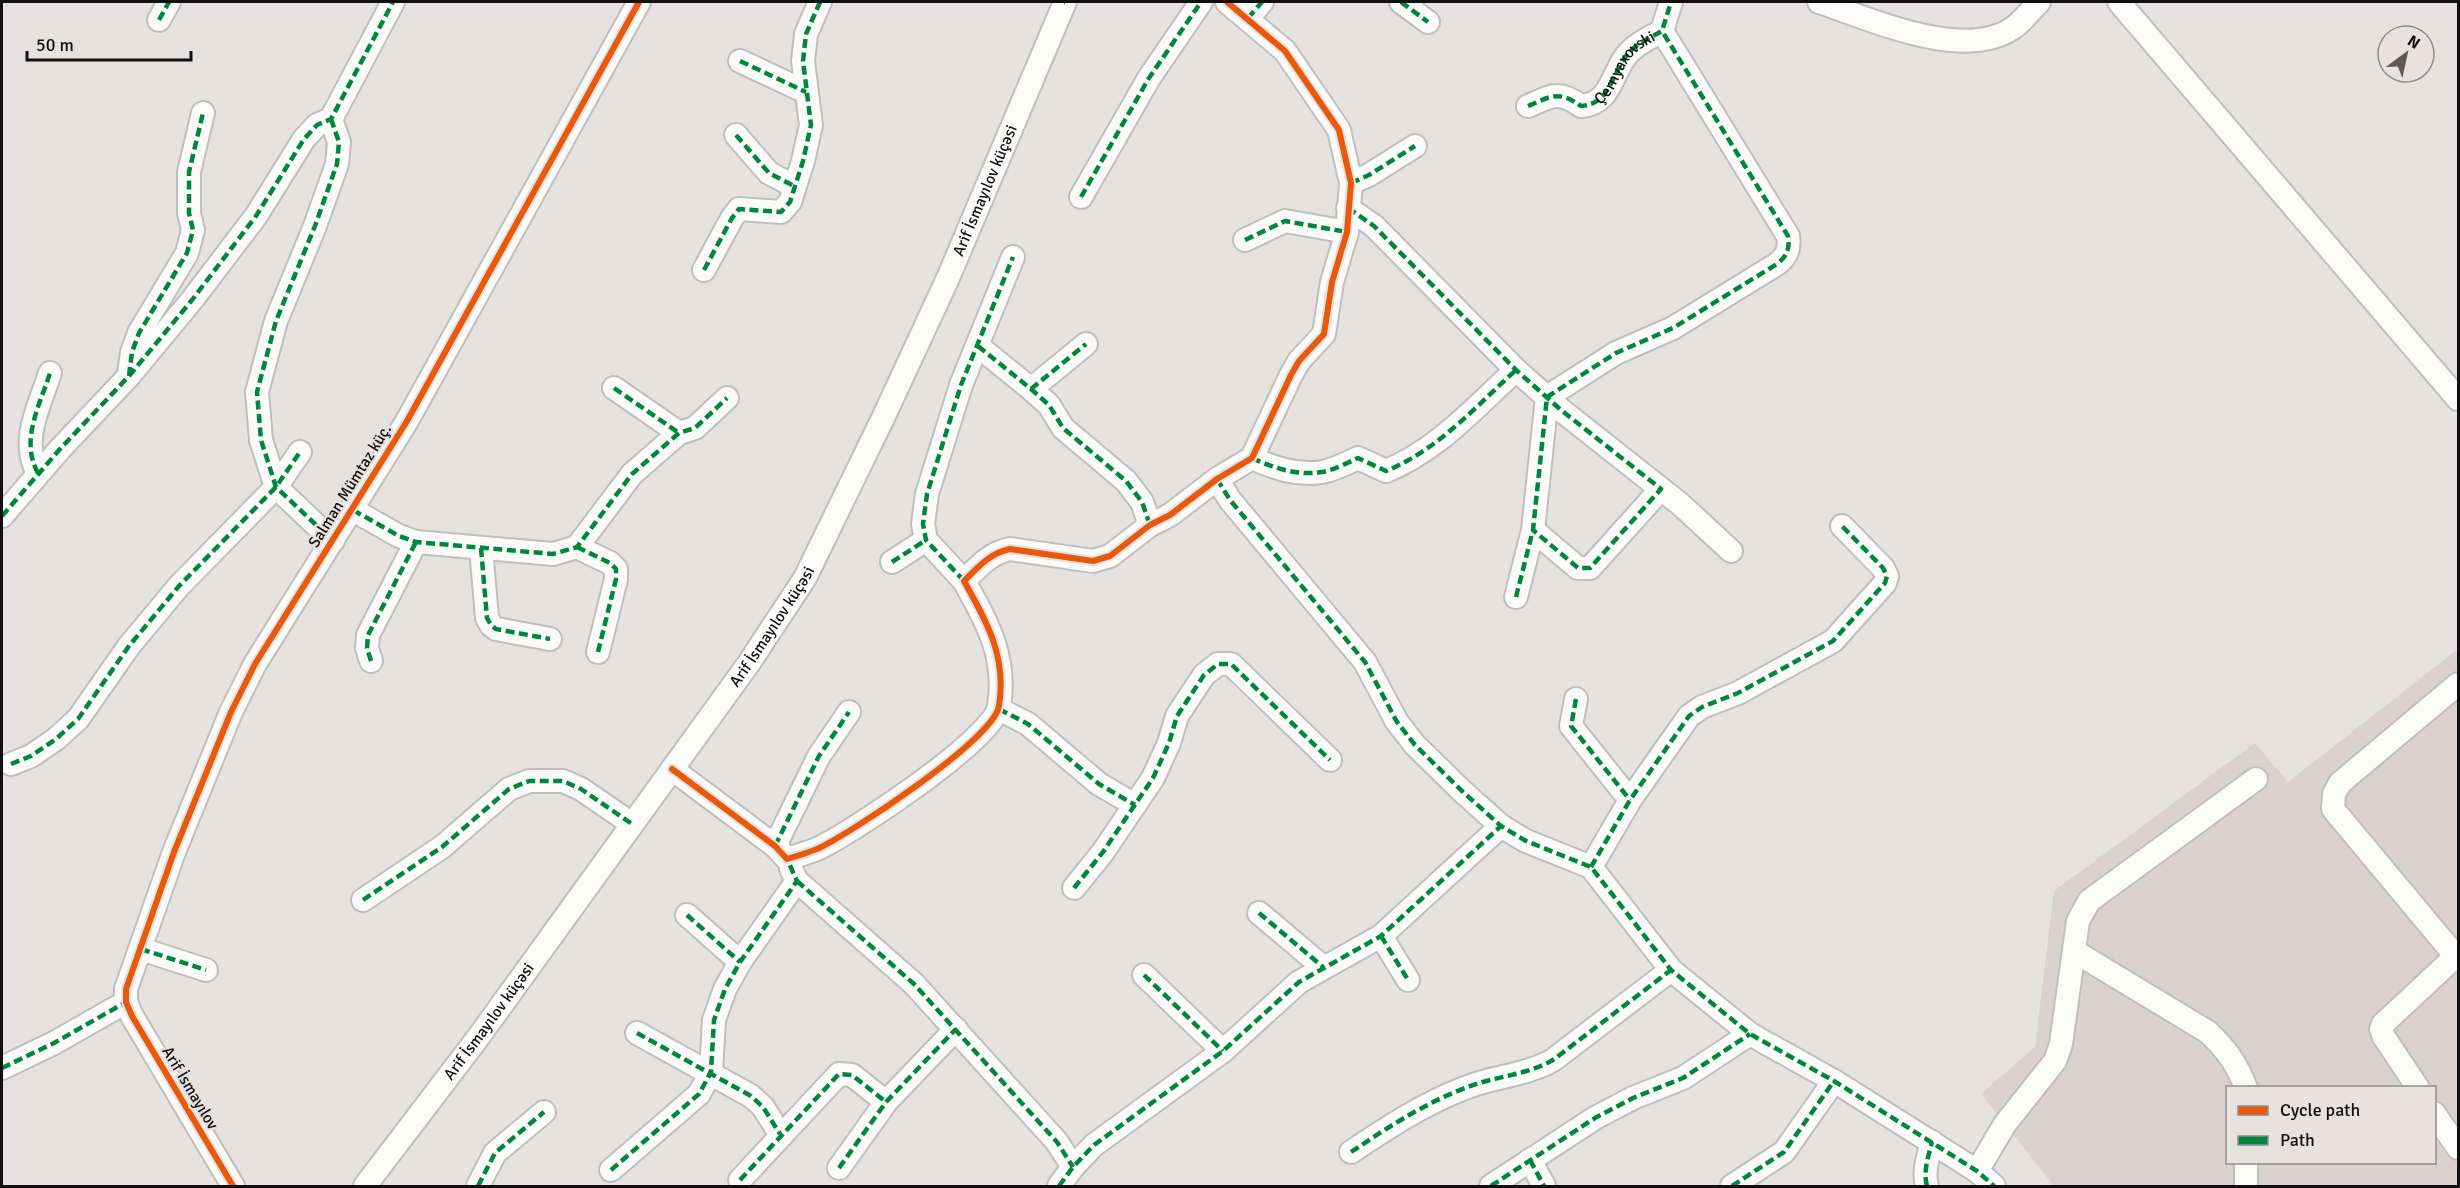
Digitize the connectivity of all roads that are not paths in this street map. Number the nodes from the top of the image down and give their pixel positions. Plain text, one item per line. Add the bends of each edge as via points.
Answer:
1 (393, 2) edge
2 (639, 2) edge
3 (820, 2) edge
4 (1065, 2) edge
5 (1201, 2) edge
6 (1227, 2) edge
7 (1401, 2) edge
8 (1671, 2) edge
9 (1819, 2) edge
10 (2039, 2) edge
11 (2119, 2) edge
12 (1255, 10) edge
13 (1428, 22) dead end
14 (1662, 31) junction
15 (740, 61) dead end
16 (806, 92) junction
17 (1527, 106) dead end
18 (203, 113) dead end
19 (331, 119) junction
20 (736, 135) dead end
21 (1415, 146) dead end
22 (1351, 183) junction
23 (794, 186) junction
24 (1081, 197) dead end
25 (1348, 208) junction
26 (1347, 232) junction
27 (1245, 240) dead end
28 (1013, 257) dead end
29 (704, 270) dead end
30 (1086, 344) dead end
31 (978, 346) junction
32 (1516, 370) junction
33 (50, 374) dead end
34 (129, 375) junction
35 (614, 388) dead end
36 (1031, 389) junction
37 (1547, 397) junction
38 (727, 398) dead end
39 (2458, 399) edge
40 (679, 433) junction
41 (300, 452) dead end
42 (1252, 458) junction
43 (39, 474) junction
44 (1217, 478) junction
45 (276, 487) junction
46 (1661, 489) junction
47 (353, 510) junction
48 (2, 516) edge
49 (1150, 525) junction
50 (1842, 526) dead end
51 (1533, 530) junction
52 (926, 540) junction
53 (333, 541) junction
54 (416, 542) junction
55 (577, 547) junction
56 (481, 548) junction
57 (1731, 551) dead end
58 (892, 562) dead end
59 (964, 581) junction
60 (1516, 597) dead end
61 (550, 639) dead end
62 (598, 652) dead end
63 (371, 662) dead end
64 (2458, 684) edge
65 (1576, 699) dead end
66 (999, 709) junction
67 (849, 712) dead end
68 (1330, 760) dead end
69 (11, 764) dead end
70 (672, 769) junction
71 (2256, 778) dead end
72 (1630, 800) junction
73 (1135, 805) junction
74 (632, 825) junction
75 (1501, 826) junction
76 (781, 853) junction
77 (1591, 867) junction
78 (797, 881) junction
79 (1074, 888) dead end
80 (363, 900) dead end
81 (1259, 913) dead end
82 (687, 915) dead end
83 (1381, 936) junction
84 (141, 949) junction
85 (2074, 951) junction
86 (2457, 957) edge
87 (740, 962) junction
88 (1323, 968) junction
89 (206, 970) dead end
90 (1671, 970) junction
91 (1144, 975) dead end
92 (1408, 980) dead end
93 (126, 1002) junction
94 (956, 1029) junction
95 (637, 1034) dead end
96 (1750, 1034) junction
97 (1223, 1051) junction
98 (2, 1068) edge
99 (711, 1072) junction
100 (1834, 1081) junction
101 (2245, 1086) edge
102 (2417, 1086) edge
103 (886, 1102) junction
104 (544, 1112) dead end
105 (2436, 1116) edge
106 (780, 1134) junction
107 (1932, 1142) junction
108 (2458, 1148) edge
109 (1351, 1152) dead end
110 (1530, 1160) junction
111 (2246, 1164) edge
112 (1073, 1167) junction
113 (839, 1168) dead end
114 (611, 1170) dead end
115 (1977, 1171) junction
116 (740, 1180) dead end
117 (233, 1186) edge
118 (365, 1186) edge
119 (478, 1186) edge
120 (1059, 1186) edge
121 (1491, 1186) edge
122 (1544, 1186) edge
123 (1732, 1186) edge
124 (1926, 1186) edge
125 (1994, 1186) edge
126 (2246, 1186) edge

1 - 19 street
2 - 47 street, Salman Mümtaz küç.
3 - 16 street via 806,34
4 - 70 street, Arif İsmayılov küçəsi via 948,278 805,579 776,626
5 - 24 street via 1149,78
6 - 12 street
7 - 13 street
8 - 14 street, Çernyaxovski
9 - 10 street via 1937,39 1976,42 2013,28
11 - 39 street
12 - 22 street via 1339,130
14 - 17 street, Çernyaxovski via 1634,47 1604,97 1593,106 1581,106 1556,94
14 - 37 street via 1788,236 1790,246 1785,258 1720,299 1673,328 1616,353
15 - 16 street
16 - 23 street via 811,125
18 - 34 street via 189,172 193,230 187,253 139,333
19 - 34 street via 317,125 304,139 256,216
19 - 45 street via 339,142 337,164 276,321 257,392 261,440
20 - 23 street via 769,173
21 - 22 street
22 - 25 street
23 - 29 street via 790,202 781,212 739,209
25 - 26 street
25 - 32 street via 1374,226
26 - 27 street via 1285,221
26 - 42 street via 1332,282 1323,334 1295,368
28 - 31 street
30 - 36 street
31 - 36 street
31 - 52 street via 961,386 927,494 923,524
32 - 37 street
32 - 42 street via 1436,444 1386,471 1358,458 1323,472 1294,472
33 - 43 street via 30,436 30,459
34 - 43 street
35 - 40 street
36 - 49 street via 1050,405 1063,428 1126,481 1142,502
37 - 46 street
37 - 51 street
38 - 40 street via 695,428
40 - 55 street via 632,474
41 - 45 street
42 - 44 street
43 - 48 street
44 - 49 street via 1170,515
44 - 75 street via 1230,500 1365,662 1397,722 1415,745
45 - 53 street
45 - 69 street via 172,595 129,646 78,719 31,756
46 - 51 street via 1590,568 1578,568
46 - 57 street
47 - 53 street, Salman Mümtaz küç.
47 - 54 street
49 - 59 street via 1110,556 1093,561 1010,549 997,552
50 - 72 street via 1883,568 1886,583 1833,641 1689,716
51 - 60 street
52 - 58 street
52 - 59 street
53 - 84 street, Salman Mümtaz küç. via 255,664 231,712 174,852
54 - 56 street
54 - 63 street via 368,635
55 - 56 street via 553,554
55 - 62 street via 616,569
56 - 61 street via 491,625
59 - 66 street via 989,626 1001,667
64 - 86 street via 2340,783 2333,809
65 - 72 street via 1571,726
66 - 73 street via 1028,724 1099,784
66 - 76 street via 986,727 923,782 848,832 817,849
67 - 76 street via 819,756
68 - 73 street via 1231,664 1218,664 1204,675 1177,716 1154,778
70 - 74 street, Arif İsmayılov küçəsi
70 - 76 street
71 - 85 street via 2089,901 2078,921
72 - 77 street
73 - 79 street
74 - 80 street via 581,789 562,781 529,781 509,789 442,847
74 - 118 street, Arif İsmayılov küçəsi
75 - 77 street via 1526,841
75 - 83 street
76 - 78 street
77 - 90 street
78 - 87 street
78 - 94 street via 888,959
81 - 88 street
82 - 87 street
83 - 88 street
83 - 92 street
84 - 89 street
84 - 93 street, Salman Mümtaz küç. via 126,989
85 - 101 street via 2208,1032 2238,1067
85 - 115 street via 2061,1044 2055,1061 2005,1124
86 - 102 street via 2381,1029
87 - 99 street via 724,990 714,1020
88 - 97 street via 1299,982
90 - 96 street
90 - 109 street via 1553,1060 1537,1069 1466,1087 1407,1115
91 - 97 street
93 - 98 street
93 - 117 street, Arif İsmayılov
94 - 103 street
94 - 112 street via 1057,1142
95 - 99 street
96 - 100 street
96 - 110 street via 1683,1078 1595,1118
97 - 112 street via 1094,1145
99 - 106 street via 751,1096
99 - 114 street via 699,1094
100 - 107 street
100 - 123 street via 1784,1152
103 - 106 street via 852,1075 839,1074
103 - 113 street
104 - 119 street via 495,1153
105 - 108 street
106 - 116 street
107 - 115 street
107 - 124 street via 1924,1176
110 - 121 street
110 - 122 street
111 - 126 street
112 - 120 street
115 - 125 street

